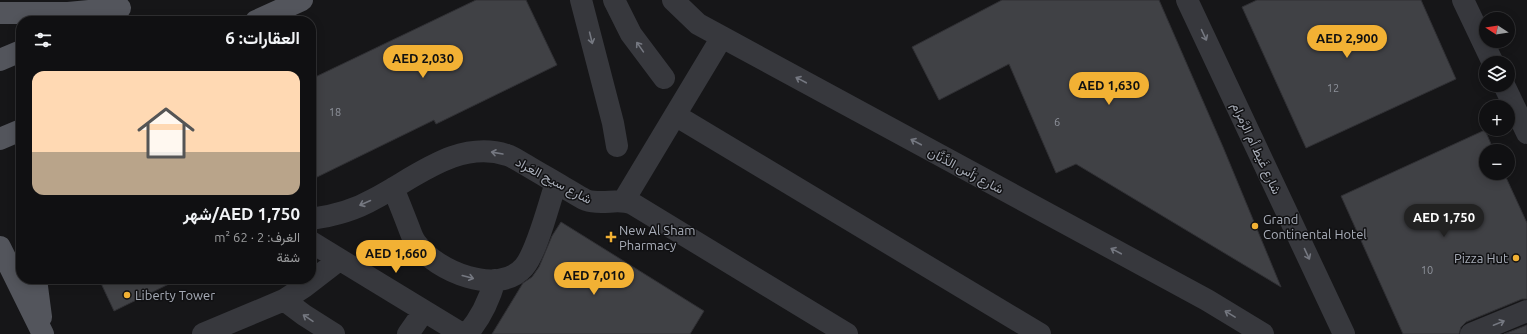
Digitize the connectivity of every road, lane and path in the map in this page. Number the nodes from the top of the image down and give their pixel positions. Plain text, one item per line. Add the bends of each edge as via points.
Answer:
1 (302, 0) edge
2 (581, 0) edge
3 (614, 0) edge
4 (673, 0) edge
5 (1187, 0) edge
6 (1463, 0) edge
7 (128, 4) edge
8 (0, 13) edge
9 (101, 16) edge
10 (267, 16) edge
11 (722, 37) junction
12 (16, 53) edge
13 (1491, 56) edge
14 (0, 60) edge
15 (664, 78) dead end
16 (1507, 92) edge
17 (675, 115) junction
18 (16, 132) edge
19 (1527, 133) edge
20 (0, 140) edge
21 (617, 146) dead end
22 (556, 182) junction
23 (393, 188) junction
24 (624, 200) junction
25 (316, 218) edge
26 (316, 245) edge
27 (0, 247) edge
28 (339, 260) junction
29 (316, 278) edge
30 (16, 279) edge
31 (495, 280) junction
32 (19, 284) edge
33 (37, 284) edge
34 (308, 284) edge
35 (284, 300) junction
36 (424, 311) junction
37 (1527, 312) edge
38 (1335, 329) edge
39 (1256, 332) edge
40 (44, 334) edge
41 (203, 334) edge
42 (334, 334) edge
43 (408, 334) edge
44 (462, 334) edge
45 (467, 334) edge
46 (847, 334) edge
47 (1040, 334) edge
48 (1471, 334) edge

1 - 10 main road
2 -> 21 street
15 -> 3 street via 631,34
4 - 11 street, شارع رَأس الدَّنَّان via 698,24
5 -> 38 street, شارع غَيط أم الرَّمرام
6 - 13 street
7 - 8 main road via 68,14
7 - 9 main road
11 - 17 street
39 -> 11 street, شارع رَأس الدَّنَّان via 1207,300
12 - 14 main road
16 - 19 street
17 - 24 street
17 - 47 street
18 - 20 main road
22 -> 23 street, شارع سيح العَراد via 508,155 477,151 447,158
22 - 24 street, شارع سيح العَراد via 591,202
22 - 31 street via 532,253 524,268 510,276
23 -> 25 street, شارع سيح العَراد via 355,208
23 -> 31 street via 416,243 425,254 436,263 455,272 479,279
24 - 46 street via 643,209
26 - 28 street
27 - 30 main road
28 - 29 street
28 - 36 street
31 - 45 street via 484,311
32 - 40 main road
33 - 40 main road
34 - 35 street
35 - 41 street
42 -> 35 street
36 - 43 street
36 - 44 street
48 -> 37 street

